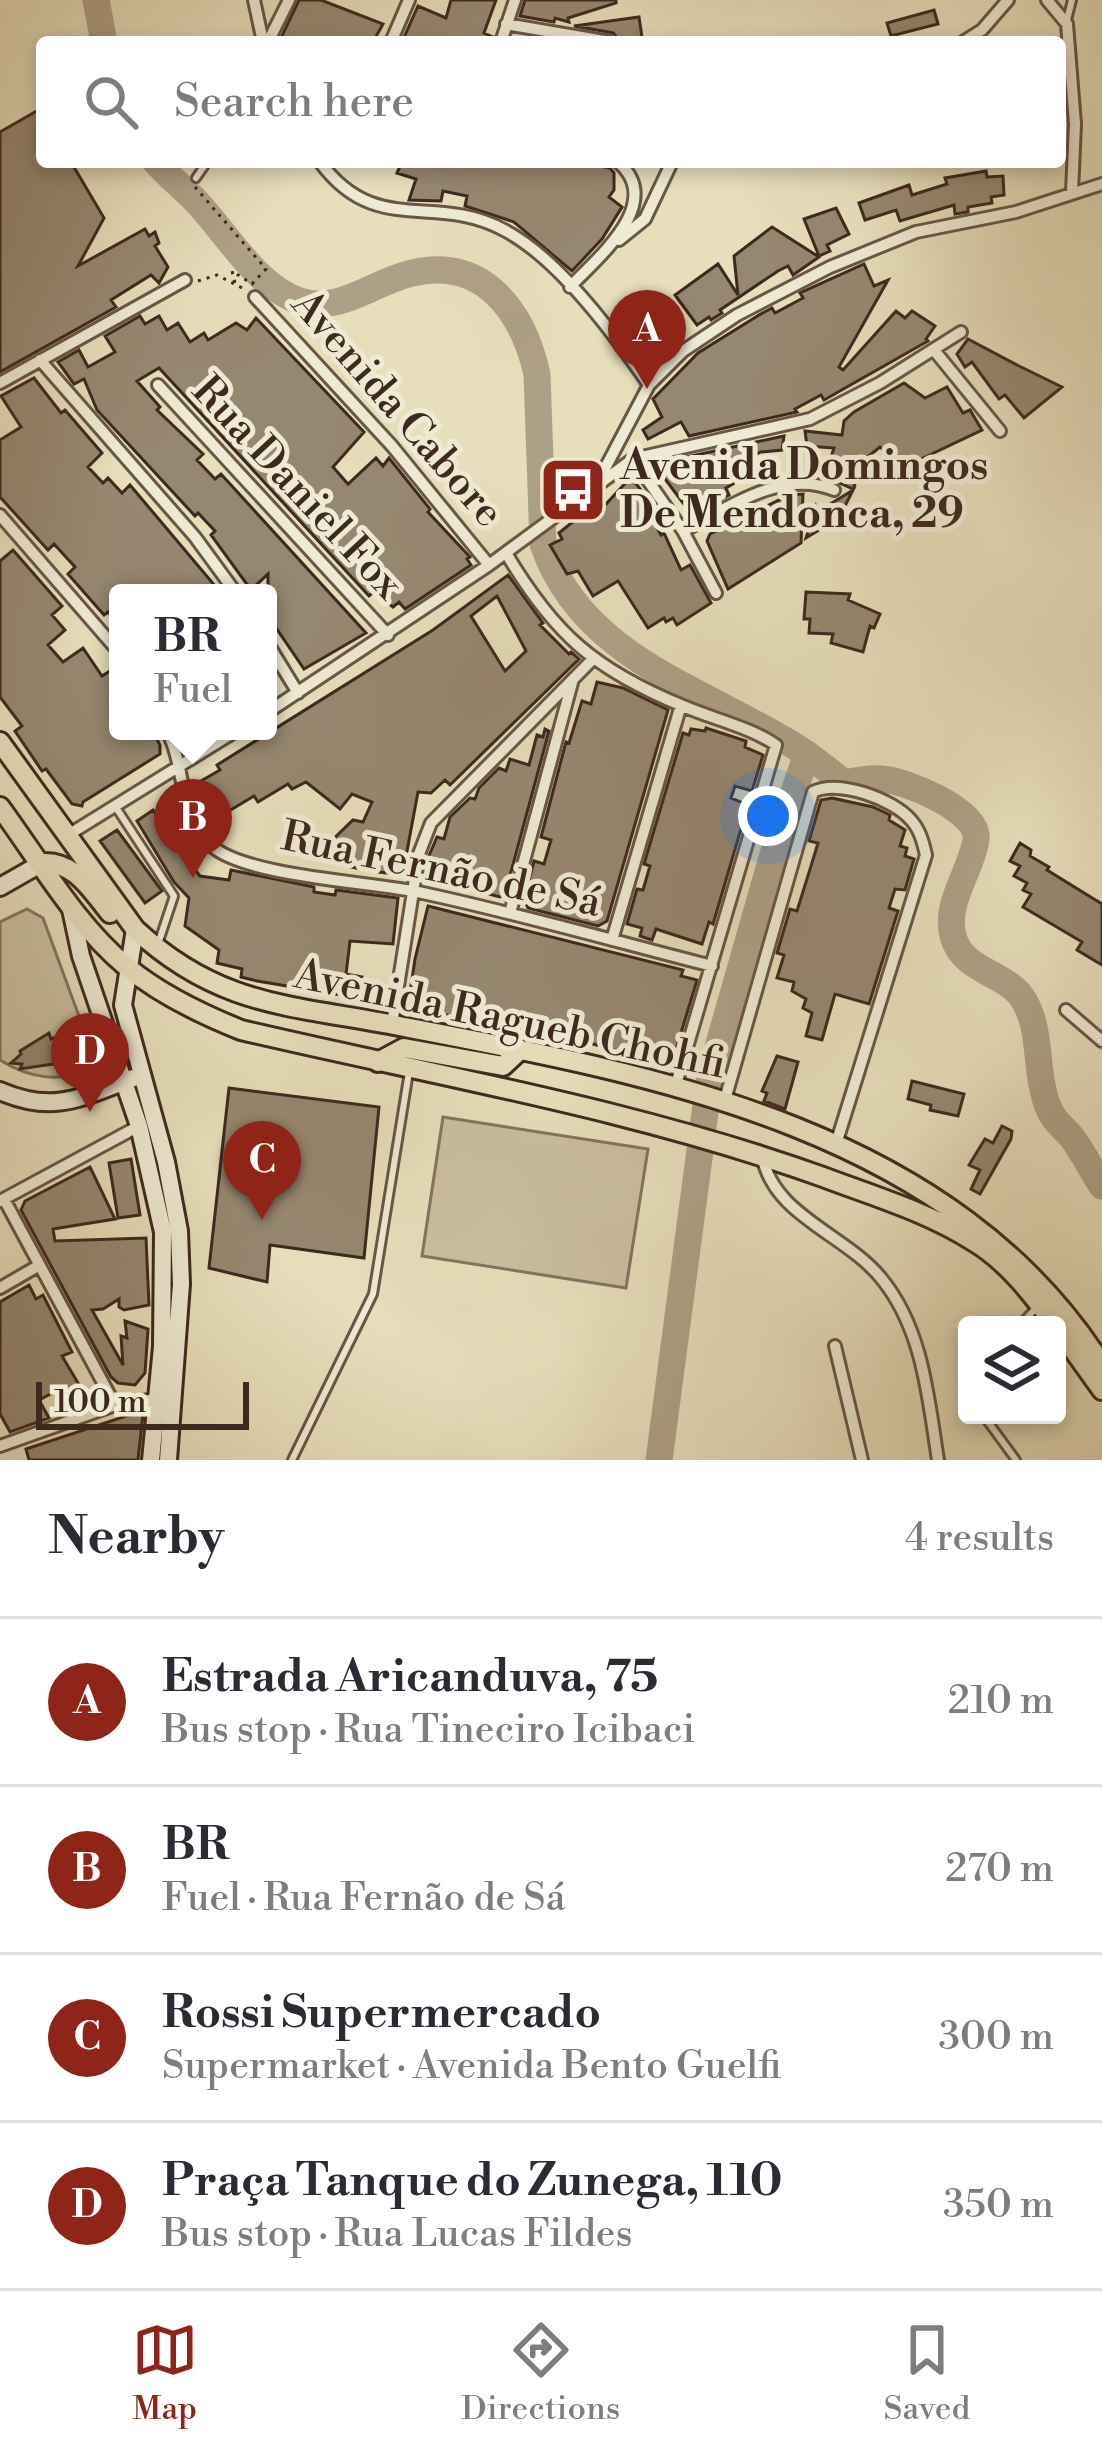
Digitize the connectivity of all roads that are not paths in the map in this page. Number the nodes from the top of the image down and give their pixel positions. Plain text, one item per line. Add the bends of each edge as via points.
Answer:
1 (254, 0) edge
2 (289, 0) edge
3 (409, 0) edge
4 (515, 0) edge
5 (1008, 0) edge
6 (1047, 0) edge
7 (1072, 0) edge
8 (506, 24) junction
9 (1067, 24) junction
10 (263, 36) edge
11 (268, 36) edge
12 (394, 36) edge
13 (503, 36) edge
14 (575, 36) edge
15 (975, 36) edge
16 (203, 168) edge
17 (330, 168) edge
18 (624, 168) edge
19 (669, 168) edge
20 (196, 178) road end
21 (1102, 184) edge
22 (1072, 192) junction
23 (607, 249) junction
24 (185, 280) road end
25 (570, 286) junction
26 (254, 290) road end
27 (961, 332) dead end
28 (934, 350) junction
29 (40, 360) junction
30 (0, 382) edge
31 (158, 385) dead end
32 (649, 385) junction
33 (1000, 431) dead end
34 (633, 459) junction
35 (595, 484) junction
36 (834, 490) dead end
37 (0, 515) edge
38 (683, 531) junction
39 (506, 553) junction
40 (489, 565) junction
41 (229, 584) edge
42 (716, 593) dead end
43 (388, 635) junction
44 (109, 641) edge
45 (277, 659) edge
46 (592, 660) junction
47 (574, 679) junction
48 (298, 693) junction
49 (681, 705) junction
50 (277, 706) edge
51 (170, 740) edge
52 (221, 740) edge
53 (0, 742) edge
54 (180, 765) junction
55 (0, 806) edge
56 (115, 806) junction
57 (68, 835) junction
58 (42, 863) junction
59 (0, 887) edge
60 (413, 891) junction
61 (70, 902) junction
62 (510, 914) junction
63 (133, 926) junction
64 (612, 940) junction
65 (156, 949) junction
66 (712, 966) junction
67 (127, 967) junction
68 (1066, 1010) dead end
69 (392, 1024) junction
70 (1102, 1041) edge
71 (519, 1051) junction
72 (377, 1062) junction
73 (410, 1069) junction
74 (125, 1079) junction
75 (0, 1090) edge
76 (681, 1090) junction
77 (721, 1102) junction
78 (140, 1126) junction
79 (836, 1144) junction
80 (762, 1155) junction
81 (2, 1200) edge
82 (38, 1267) junction
83 (0, 1288) edge
84 (1044, 1300) junction
85 (1029, 1316) edge
86 (1051, 1316) edge
87 (1066, 1334) edge
88 (836, 1346) dead end
89 (1096, 1357) edge
90 (1102, 1390) edge
91 (165, 1398) junction
92 (115, 1405) junction
93 (989, 1424) edge
94 (0, 1446) edge
95 (151, 1460) edge
96 (168, 1460) edge
97 (292, 1460) edge
98 (862, 1460) edge
99 (938, 1460) edge
100 (1016, 1460) edge

1 - 10 street
2 - 11 street
3 - 12 street
4 - 8 street
5 - 15 street
6 - 9 street
7 - 9 lane
8 - 13 street
8 - 14 street
9 - 22 street
16 - 20 lane
17 - 25 street via 364,204 458,214 507,231
18 - 23 street via 631,214
19 - 23 street via 644,219
21 - 22 street
22 - 32 street via 916,232 830,266 709,332
23 - 25 street
24 - 29 street
25 - 32 street
26 - 40 street, Avenida Cabore
27 - 28 street
28 - 33 street
28 - 34 street via 810,419
29 - 30 street
29 - 41 street
31 - 43 street, Rua Daniel Fox
32 - 35 street
34 - 35 street
34 - 38 street
35 - 39 street
36 - 38 street via 814,482 780,485
37 - 44 street
38 - 42 street
39 - 40 street
39 - 46 street via 544,613
40 - 43 street
43 - 48 street
45 - 48 street
46 - 47 street
46 - 49 street
47 - 60 street via 430,824
47 - 62 street
48 - 50 street
49 - 64 street
49 - 66 street via 776,747
51 - 54 street, Rua Fernão de Sá
52 - 54 street
53 - 57 main road, Avenida Ragueb Chohfi
54 - 56 street
54 - 60 street, Rua Fernão de Sá via 193,823 230,858
55 - 58 main road, Avenida Ragueb Chohfi
56 - 57 street
56 - 65 lane via 174,896
57 - 63 main road, Avenida Ragueb Chohfi
58 - 59 main road
58 - 61 main road, Avenida Ragueb Chohfi
58 - 63 main road via 64,864
60 - 62 street, Rua Fernão de Sá
60 - 69 street
61 - 67 main road, Avenida Ragueb Chohfi
61 - 74 main road
62 - 64 street, Rua Fernão de Sá
63 - 65 main road, Avenida Ragueb Chohfi
63 - 67 main road
64 - 66 street, Rua Fernão de Sá
65 - 69 main road, Avenida Ragueb Chohfi via 204,981 269,1005
66 - 76 street
67 - 72 main road, Avenida Ragueb Chohfi via 242,1030
67 - 74 main road
68 - 70 street
69 - 71 main road, Avenida Ragueb Chohfi
71 - 72 main road via 503,1066 404,1048
71 - 76 main road, Avenida Ragueb Chohfi
72 - 73 main road, Avenida Ragueb Chohfi
73 - 80 main road, Avenida Ragueb Chohfi via 678,1128
73 - 97 lane via 373,1294
74 - 75 main road via 54,1104
74 - 78 main road
74 - 91 main road via 166,1162 179,1231 181,1285
76 - 77 main road, Avenida Ragueb Chohfi
77 - 79 main road, Avenida Ragueb Chohfi
77 - 79 street via 813,792 838,788 881,801 909,818 926,855
78 - 81 street
78 - 91 main road via 163,1232
79 - 84 main road, Avenida Ragueb Chohfi via 952,1208 1017,1261
80 - 84 main road, Avenida Ragueb Chohfi via 938,1221
80 - 99 street via 779,1195 863,1259 895,1299 921,1360
81 - 82 street
82 - 83 street
82 - 92 street
84 - 85 lane
84 - 86 main road, Avenida Ragueb Chohfi
84 - 89 main road, Avenida Ragueb Chohfi
87 - 89 main road, Avenida Ragueb Chohfi
88 - 98 street
89 - 90 main road, Avenida Ragueb Chohfi
91 - 92 street
91 - 95 main road
91 - 96 main road
92 - 94 street
93 - 100 lane

